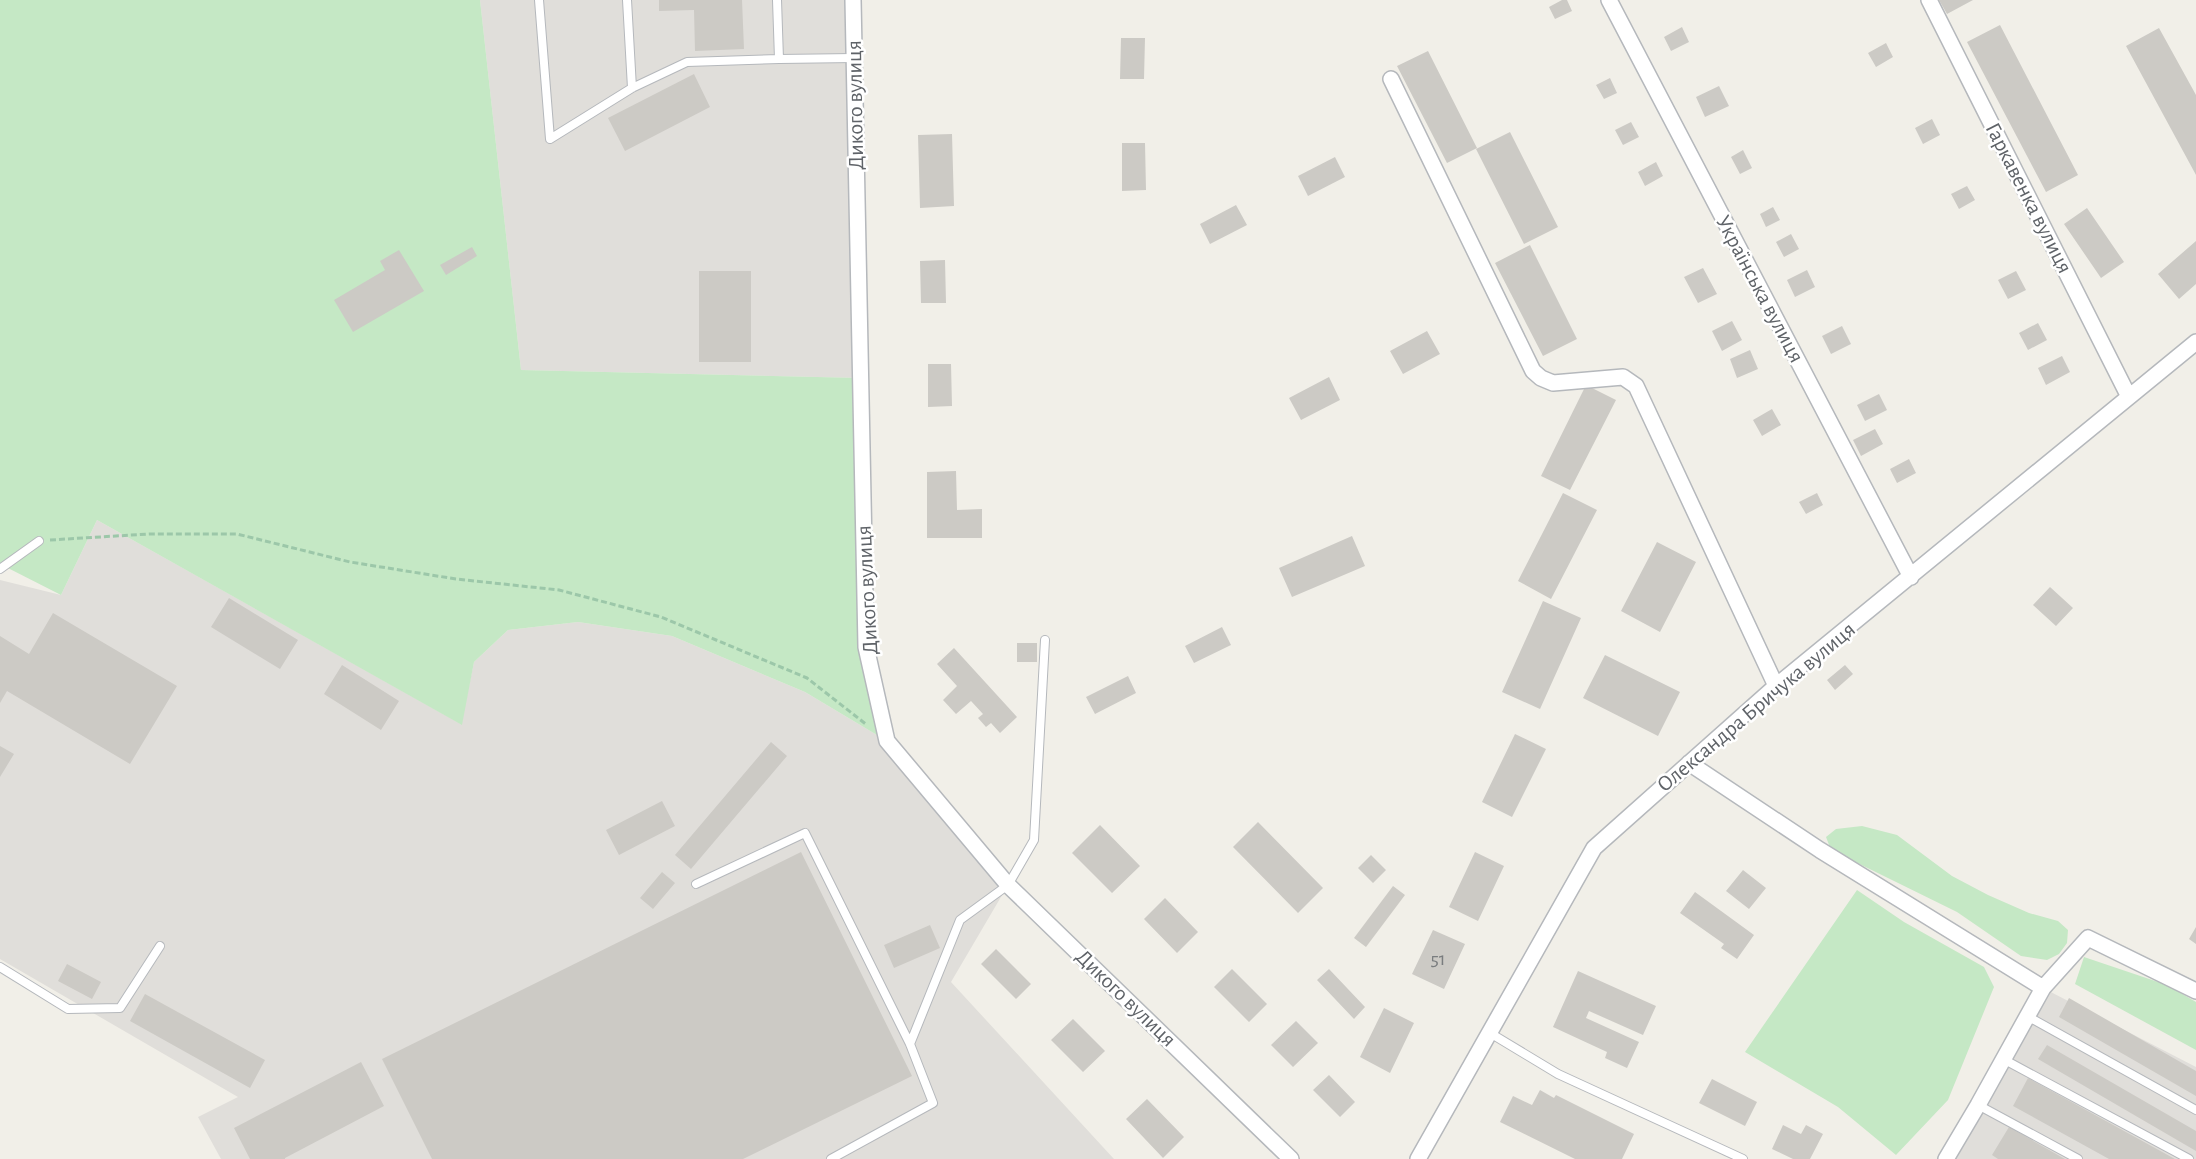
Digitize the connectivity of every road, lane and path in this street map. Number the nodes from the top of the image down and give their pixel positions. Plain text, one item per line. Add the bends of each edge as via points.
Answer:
1 (539, 0) edge
2 (627, 0) edge
3 (777, 0) edge
4 (853, 0) edge
5 (1609, 0) edge
6 (1929, 0) edge
7 (854, 58) junction
8 (779, 59) junction
9 (1391, 79) dead end
10 (632, 88) junction
11 (2196, 342) edge
12 (2129, 397) junction
13 (39, 541) joint
14 (0, 569) edge
15 (1911, 577) junction
16 (1045, 640) dead end
17 (1776, 686) junction
18 (887, 741) junction
19 (1689, 763) junction
20 (696, 884) dead end
21 (1008, 885) junction
22 (160, 946) dead end
23 (0, 967) edge
24 (2043, 988) junction
25 (2196, 991) edge
26 (2026, 1016) junction
27 (1490, 1033) junction
28 (910, 1044) junction
29 (2003, 1059) junction
30 (1978, 1105) junction
31 (2196, 1110) edge
32 (831, 1159) edge
33 (1291, 1159) edge
34 (1418, 1159) edge
35 (1743, 1159) edge
36 (1946, 1159) edge
37 (2078, 1159) edge
38 (2189, 1159) edge

1 - 10 lane via 550,139
2 - 10 lane
3 - 8 lane
4 - 7 street, Дикого вулиця
5 - 15 street, Українська вулиця
6 - 12 street, Гаркавенка вулиця
7 - 8 lane
7 - 18 street, Дикого вулиця via 866,647
8 - 10 lane via 687,62
9 - 17 street via 1533,371 1553,383 1623,377 1636,386
11 - 12 street, Олександра Бричука вулиця
12 - 15 street, Олександра Бричука вулиця
13 - 14 lane
13 - 18 path via 149,534 237,534 350,562 559,590 661,617 807,678
15 - 17 street, Олександра Бричука вулиця
16 - 21 lane via 1034,840
17 - 19 street, Олександра Бричука вулиця
18 - 21 street, Дикого вулиця
19 - 24 street via 1820,850
19 - 27 street, Олександра Бричука вулиця via 1594,848
20 - 28 lane via 805,833
21 - 28 lane via 960,920
21 - 33 street, Дикого вулиця
22 - 23 lane via 120,1008 68,1009
24 - 25 street via 2088,938
24 - 26 street
26 - 29 street
26 - 31 lane
27 - 34 street, Олександра Бричука вулиця
27 - 35 lane via 1558,1074
28 - 32 lane via 933,1103
29 - 30 street
29 - 38 lane
30 - 36 street
30 - 37 lane

